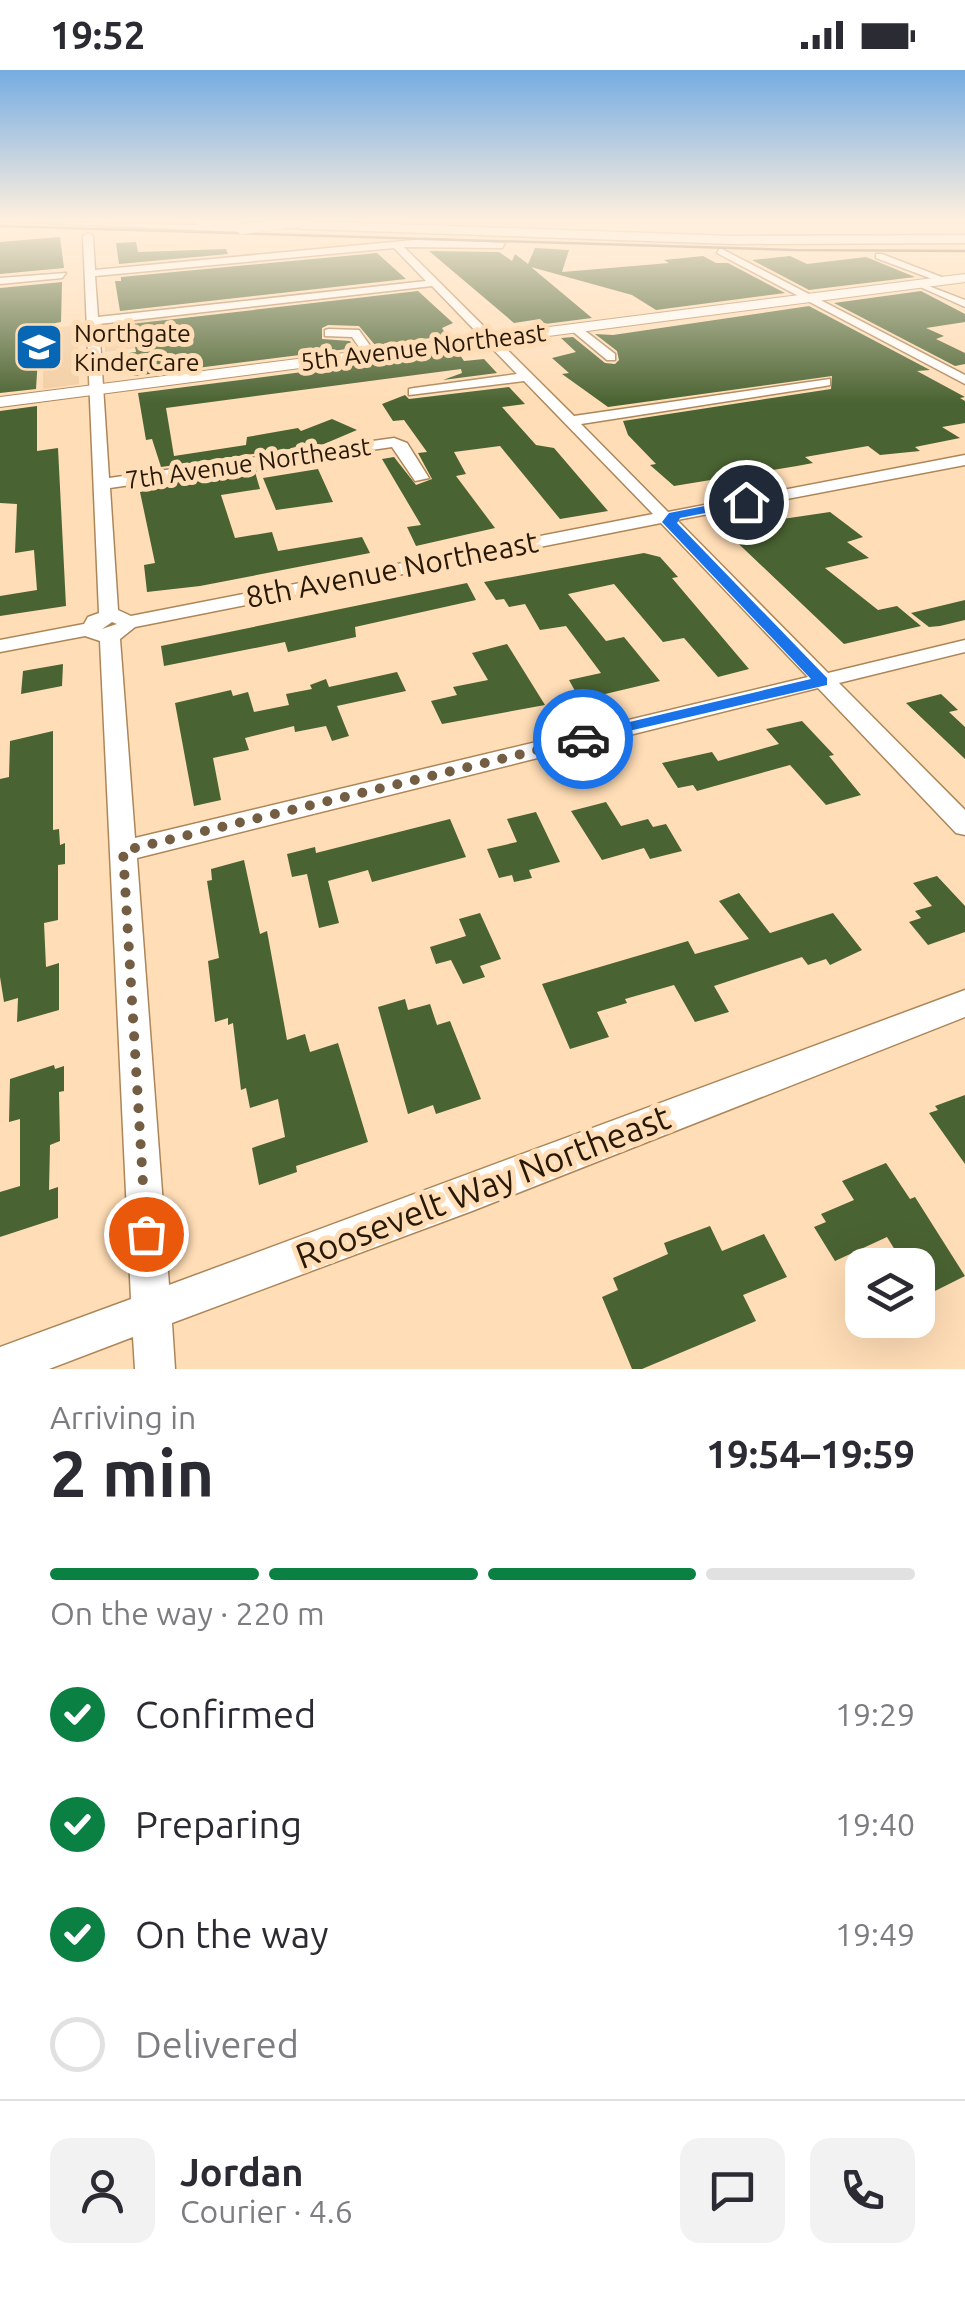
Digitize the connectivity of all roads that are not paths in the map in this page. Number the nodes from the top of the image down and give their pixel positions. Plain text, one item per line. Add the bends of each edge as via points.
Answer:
1 (92, 282) edge
2 (777, 282) edge
3 (942, 282) edge
4 (434, 283) joint
5 (922, 284) junction
6 (808, 298) junction
7 (965, 304) edge
8 (94, 320) junction
9 (575, 328) junction
10 (329, 333) dead end
11 (490, 338) junction
12 (370, 354) junction
13 (611, 357) dead end
14 (526, 377) junction
15 (965, 380) edge
16 (824, 382) dead end
17 (98, 389) junction
18 (414, 392) dead end
19 (0, 402) edge
20 (570, 421) junction
21 (965, 460) edge
22 (421, 478) dead end
23 (102, 484) junction
24 (664, 517) junction
25 (109, 625) junction
26 (0, 646) edge
27 (965, 646) edge
28 (822, 682) junction
29 (965, 826) edge
30 (123, 851) junction
31 (965, 1003) edge
32 (151, 1312) junction
33 (0, 1367) edge
34 (155, 1369) edge

1 - 8 street
2 - 6 street
3 - 5 main road, 5th Avenue Northeast
4 - 8 street
4 - 11 street
5 - 6 main road, 5th Avenue Northeast
5 - 7 street
6 - 9 main road, 5th Avenue Northeast
6 - 15 street
8 - 17 street
9 - 11 main road, 5th Avenue Northeast
9 - 13 street
10 - 12 street via 355,333
11 - 12 main road, 5th Avenue Northeast
11 - 14 street
12 - 17 main road, 5th Avenue Northeast
14 - 18 street
14 - 20 street
16 - 20 street
17 - 19 main road, 5th Avenue Northeast
17 - 23 street
20 - 24 street
21 - 24 street, 8th Avenue Northeast
22 - 23 street, 7th Avenue Northeast via 394,442
23 - 25 street
24 - 25 street, 8th Avenue Northeast
24 - 28 street
25 - 26 street, 8th Avenue Northeast
25 - 30 street
27 - 28 street
28 - 29 street
28 - 30 street
30 - 32 street
31 - 32 street, Roosevelt Way Northeast
32 - 33 street, Roosevelt Way Northeast
32 - 34 street

